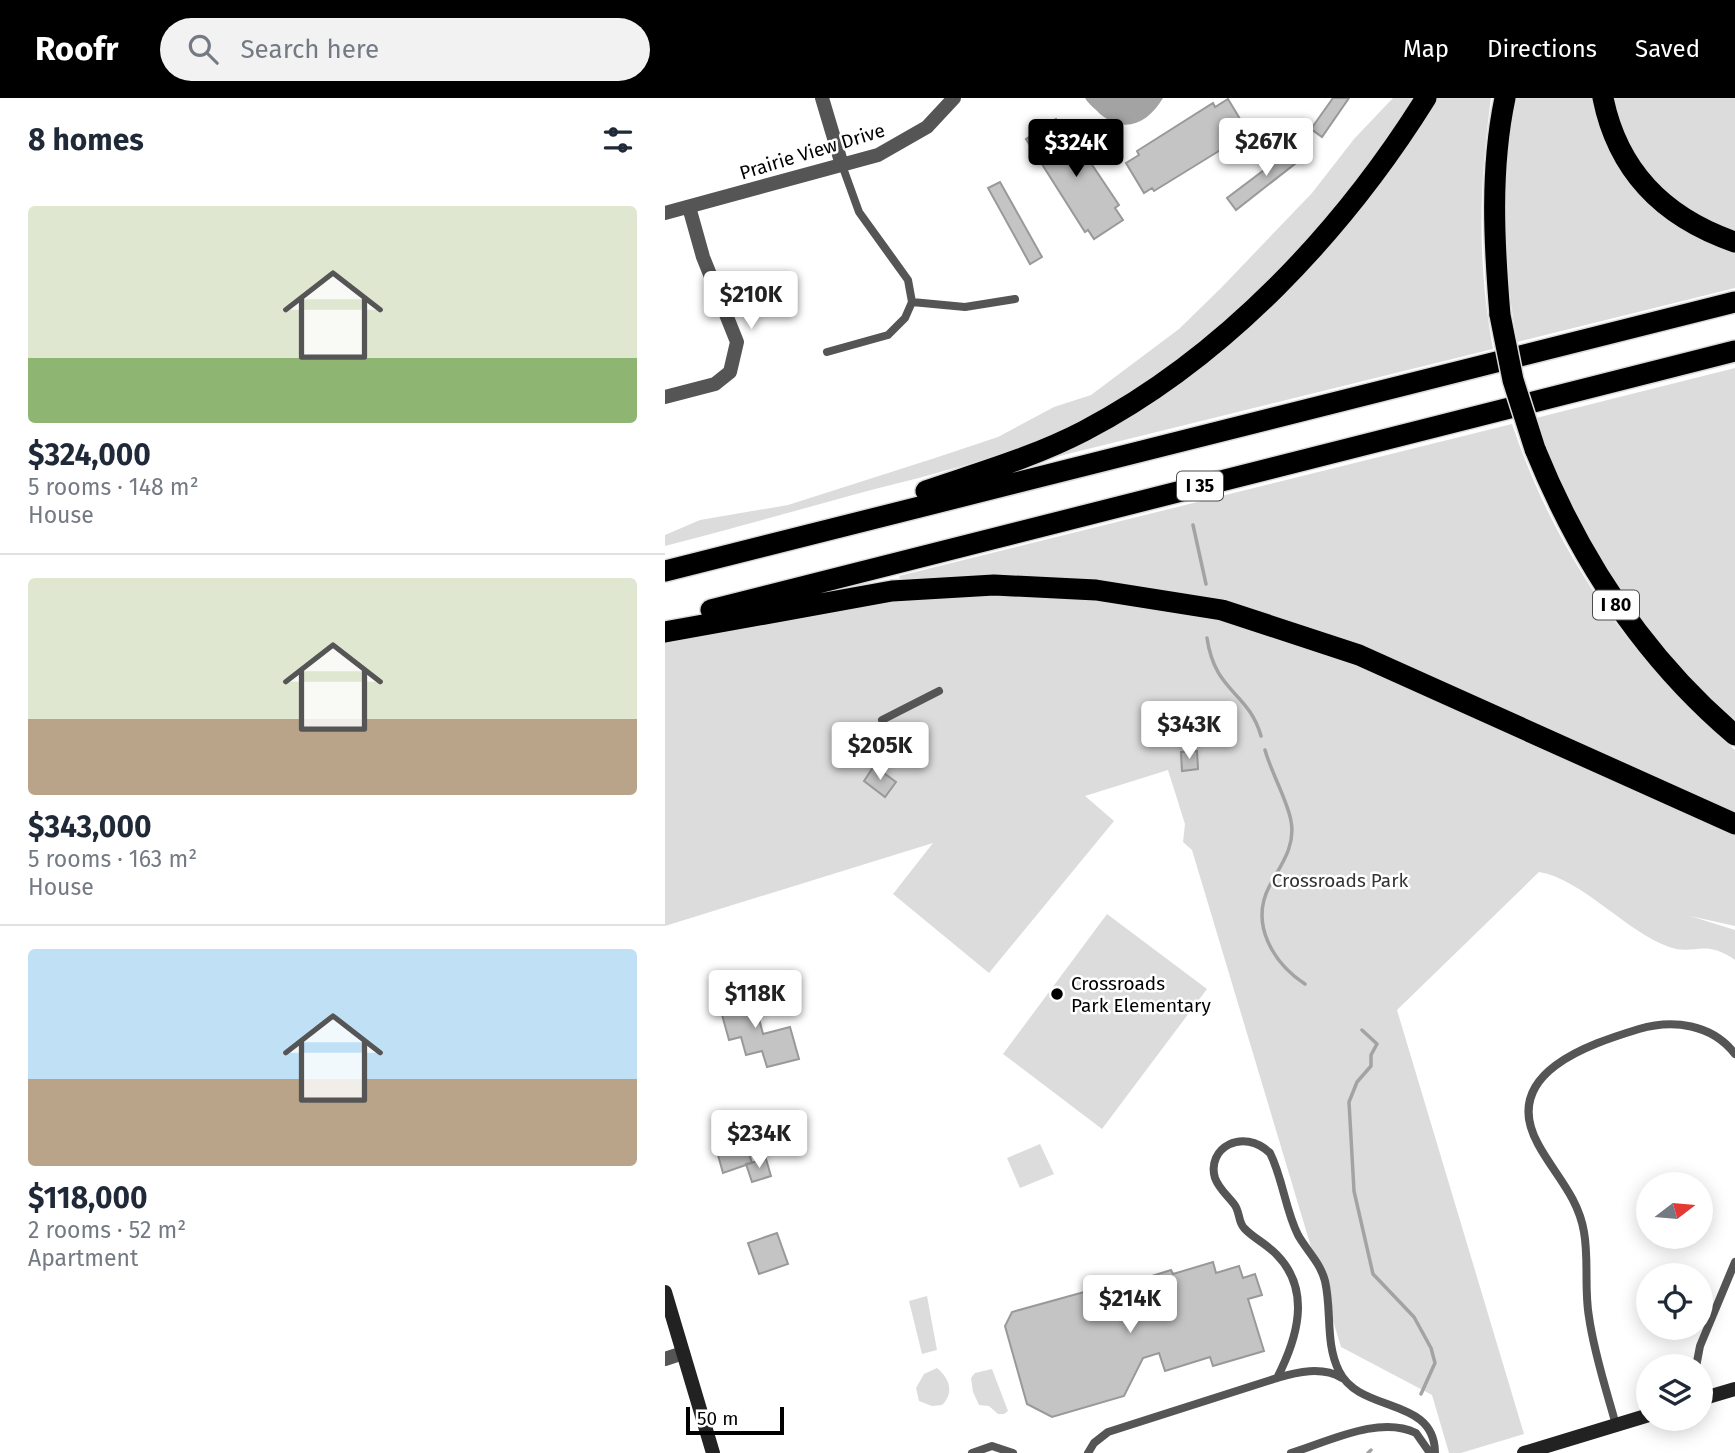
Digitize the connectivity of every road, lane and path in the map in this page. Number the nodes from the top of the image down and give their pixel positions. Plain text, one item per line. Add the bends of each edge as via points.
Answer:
1 (822, 98) edge
2 (954, 98) edge
3 (1426, 98) edge
4 (1505, 98) edge
5 (1603, 98) edge
6 (842, 165) junction
7 (689, 206) junction
8 (665, 213) edge
9 (1735, 242) edge
10 (1015, 299) dead end
11 (912, 302) junction
12 (1735, 302) edge
13 (1735, 351) edge
14 (827, 352) dead end
15 (665, 397) edge
16 (799, 536) junction
17 (665, 571) edge
18 (665, 622) edge
19 (665, 632) edge
20 (939, 691) dead end
21 (882, 720) dead end
22 (1735, 735) edge
23 (1735, 824) edge
24 (1735, 1054) edge
25 (1735, 1262) edge
26 (665, 1292) edge
27 (683, 1353) junction
28 (1698, 1354) edge
29 (665, 1359) edge
30 (1277, 1378) junction
31 (1344, 1379) junction
32 (1735, 1389) edge
33 (1713, 1394) edge
34 (1636, 1419) edge
35 (1616, 1425) junction
36 (1432, 1452) edge
37 (713, 1453) edge
38 (972, 1453) edge
39 (1013, 1453) edge
40 (1089, 1453) edge
41 (1291, 1453) edge
42 (1524, 1453) edge

1 - 6 street
2 - 6 street, Prairie View Drive via 935,120 895,148
3 - 16 highway via 1402,137 1337,220 1263,299 1182,370 1134,404 1028,456
4 - 22 highway, I 80, bridge via 1495,177 1500,315 1513,380 1535,449 1580,548 1616,606 1659,661
5 - 9 highway via 1621,153 1661,202 1689,223
6 - 7 street, Prairie View Drive
6 - 11 lane via 859,212 908,280
7 - 8 street, Prairie View Drive
7 - 15 street via 703,257 737,342 730,372 715,384
10 - 11 lane via 965,307
11 - 14 lane via 905,318 888,335
12 - 16 highway
13 - 18 highway, I 35
16 - 17 highway
19 - 23 highway via 892,591 994,585 1096,590 1222,610 1359,655
20 - 21 lane
24 - 35 lane via 1717,1037 1696,1027 1675,1023 1651,1026 1576,1051 1551,1068 1532,1093 1530,1114 1537,1142 1576,1202 1584,1233 1588,1316
25 - 28 lane
26 - 27 main road
27 - 29 street
27 - 37 main road
30 - 31 lane via 1324,1371
30 - 31 lane via 1297,1331 1296,1288 1279,1256 1242,1227 1235,1205 1214,1173 1220,1153 1244,1139 1270,1153 1298,1234 1319,1264 1333,1355
30 - 40 lane via 1108,1432
31 - 36 lane via 1363,1396 1423,1421 1435,1442
32 - 33 main road
34 - 35 main road
35 - 42 main road
36 - 41 lane via 1416,1433 1390,1426
38 - 39 lane via 992,1446

